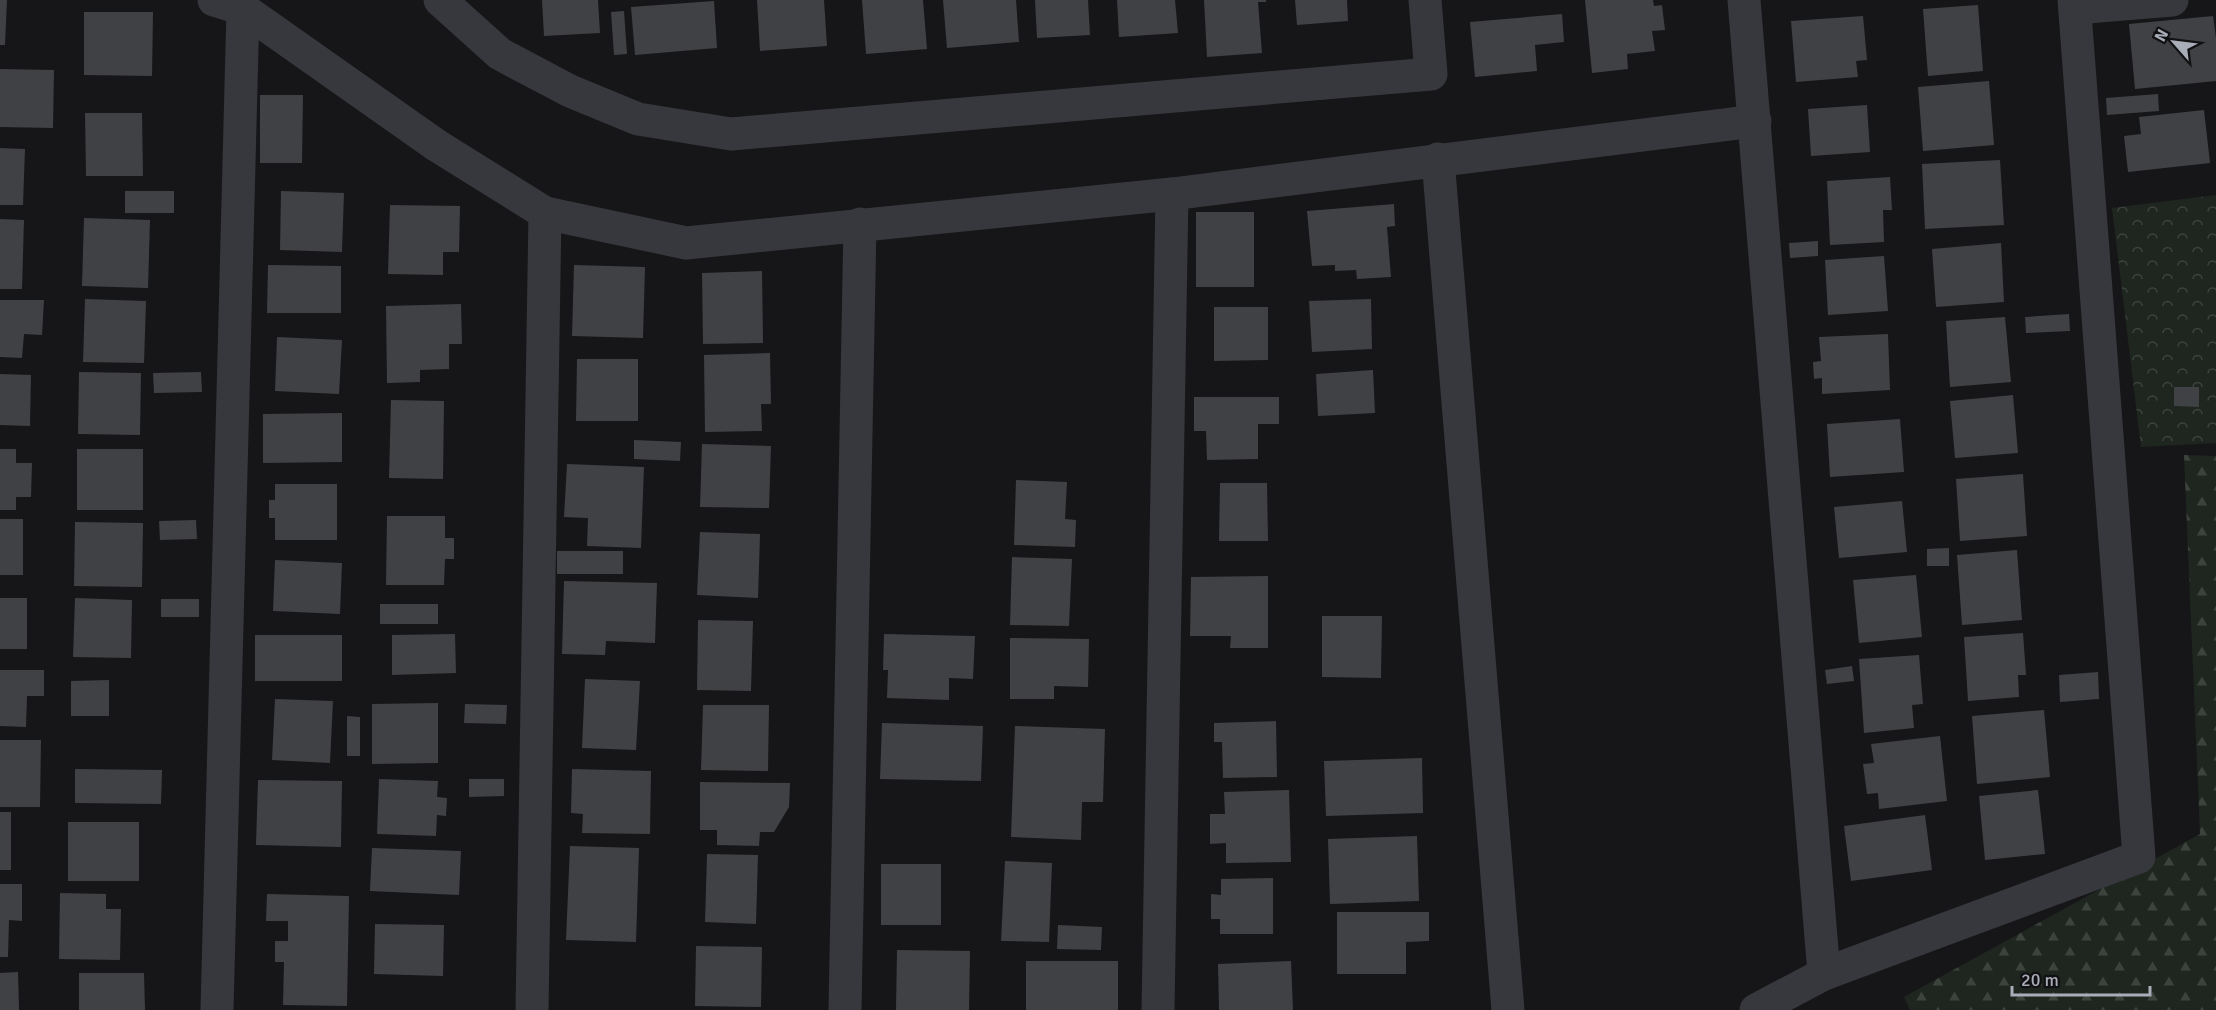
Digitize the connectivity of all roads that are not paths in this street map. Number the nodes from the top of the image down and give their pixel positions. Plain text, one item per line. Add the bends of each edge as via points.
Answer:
1 (440, 0) edge
2 (1425, 0) edge
3 (1744, 0) edge
4 (2172, 0) edge
5 (228, 4) edge
6 (2075, 4) edge
7 (1755, 121) junction
8 (1438, 159) junction
9 (1172, 194) junction
10 (545, 213) junction
11 (860, 224) junction
12 (1824, 974) junction
13 (217, 1010) edge
14 (532, 1010) edge
15 (844, 1010) edge
16 (1158, 1010) edge
17 (1508, 1010) edge
18 (1756, 1010) edge

1 - 2 street via 500,54 570,91 638,119 731,134 1431,74
3 - 7 street
4 - 6 street
5 - 10 street
5 - 13 street
6 - 12 street via 2139,857
7 - 8 street
7 - 12 street
8 - 9 street
8 - 17 street
9 - 11 street
9 - 16 street
10 - 11 street via 686,243
10 - 14 street
11 - 15 street
12 - 18 street

